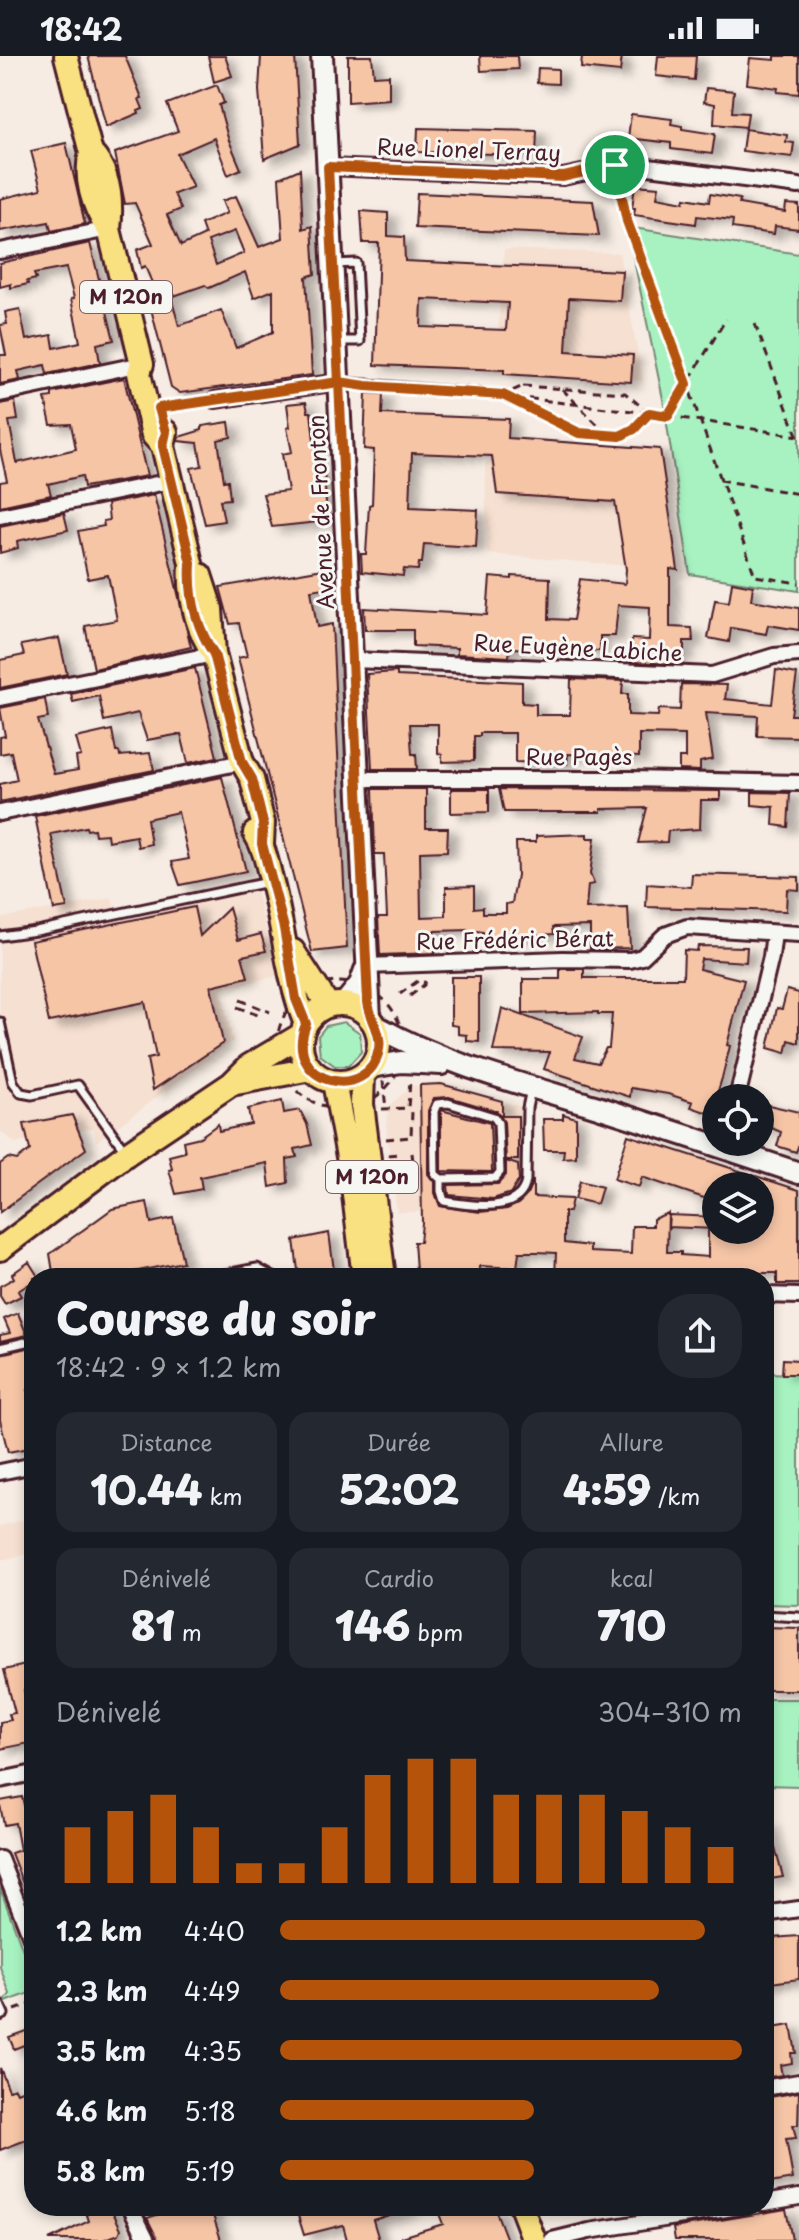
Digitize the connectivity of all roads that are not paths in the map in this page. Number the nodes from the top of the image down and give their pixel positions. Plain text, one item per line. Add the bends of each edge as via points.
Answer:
1 (322, 56) edge
2 (66, 57) edge
3 (328, 167) junction
4 (799, 186) edge
5 (109, 229) junction
6 (0, 251) edge
7 (142, 364) junction
8 (339, 382) junction
9 (0, 394) edge
10 (503, 395) road end
11 (215, 400) road end
12 (163, 446) junction
13 (171, 481) junction
14 (0, 516) edge
15 (214, 654) junction
16 (799, 654) edge
17 (353, 660) junction
18 (0, 698) edge
19 (242, 762) junction
20 (358, 779) junction
21 (799, 783) edge
22 (0, 813) edge
23 (272, 882) junction
24 (284, 928) junction
25 (774, 933) junction
26 (799, 934) edge
27 (0, 936) edge
28 (366, 966) junction
29 (336, 1005) junction
30 (0, 1022) edge
31 (373, 1022) junction
32 (304, 1029) junction
33 (461, 1066) junction
34 (311, 1069) junction
35 (367, 1071) junction
36 (334, 1082) junction
37 (231, 1084) junction
38 (740, 1084) edge
39 (531, 1087) junction
40 (702, 1138) edge
41 (128, 1153) junction
42 (755, 1156) edge
43 (799, 1173) edge
44 (441, 1179) junction
45 (0, 1249) edge
46 (363, 1268) edge
47 (383, 1268) edge
48 (774, 1295) edge
49 (799, 1296) edge
50 (24, 1342) edge
51 (0, 1348) edge
52 (24, 1467) edge
53 (0, 1472) edge
54 (774, 1616) edge
55 (799, 1617) edge
56 (24, 1775) edge
57 (0, 1780) edge
58 (0, 1859) edge
59 (799, 1909) edge
60 (774, 1913) edge
61 (24, 1920) edge
62 (0, 2005) edge
63 (2, 2015) edge
64 (799, 2082) edge
65 (774, 2086) edge
66 (799, 2197) edge
67 (774, 2201) edge
68 (134, 2216) edge
69 (525, 2216) edge
70 (539, 2216) edge
71 (683, 2216) edge
72 (145, 2240) edge
73 (534, 2240) edge
74 (550, 2240) edge

1 - 3 street, Avenue de Fronton
2 - 5 main road, M 120n via 91,153 102,164 111,207
3 - 4 street, Rue Lionel Terray via 563,177 625,164
3 - 8 street, Avenue de Fronton
5 - 6 street
5 - 7 main road, M 120n
7 - 9 street
7 - 12 main road, M 120n via 139,373 153,435
7 - 12 main road, M 120n via 150,371 166,432
8 - 10 lane
8 - 11 street
8 - 17 street, Avenue de Fronton
12 - 13 main road, M 120n
13 - 14 street
13 - 15 main road, M 120n via 191,563 202,578 211,609
15 - 18 street
15 - 19 main road, M 120n
16 - 17 street, Rue Eugène Labiche via 700,675
17 - 20 street, Avenue de Fronton
19 - 22 street
19 - 23 main road, M 120n via 252,779
20 - 21 street, Rue Pagès
20 - 28 street, Avenue de Fronton
23 - 24 main road, M 120n
23 - 27 lane
24 - 29 main road, M 120n via 300,964
24 - 32 main road, M 120n
25 - 26 street, Rue Frédéric Bérat
25 - 28 street, Rue Frédéric Bérat via 687,927 665,935 642,957 630,960
25 - 38 street
28 - 29 street via 360,984
28 - 31 street, Avenue de Fronton
29 - 31 main road via 355,1007
29 - 32 main road via 312,1016
30 - 41 lane via 13,1082 21,1093 78,1085
31 - 33 street
31 - 35 main road via 380,1046
32 - 34 main road via 302,1053
32 - 37 main road
33 - 35 street via 421,1062
33 - 39 street
34 - 36 main road
34 - 37 main road
35 - 36 main road via 353,1080
35 - 47 main road, M 120n via 362,1104
36 - 46 main road, M 120n
37 - 41 main road
39 - 40 street
39 - 44 lane via 525,1192 506,1203 458,1204 444,1201
41 - 45 main road
42 - 43 street
44 - 44 lane via 495,1178 500,1172 494,1117 437,1104 435,1174
48 - 49 street
50 - 51 lane
52 - 53 street
54 - 55 lane
56 - 57 street
58 - 61 street
59 - 60 street
62 - 63 lane
64 - 65 street
66 - 67 street
68 - 72 street
69 - 73 main road
70 - 74 main road
71 - 74 street

